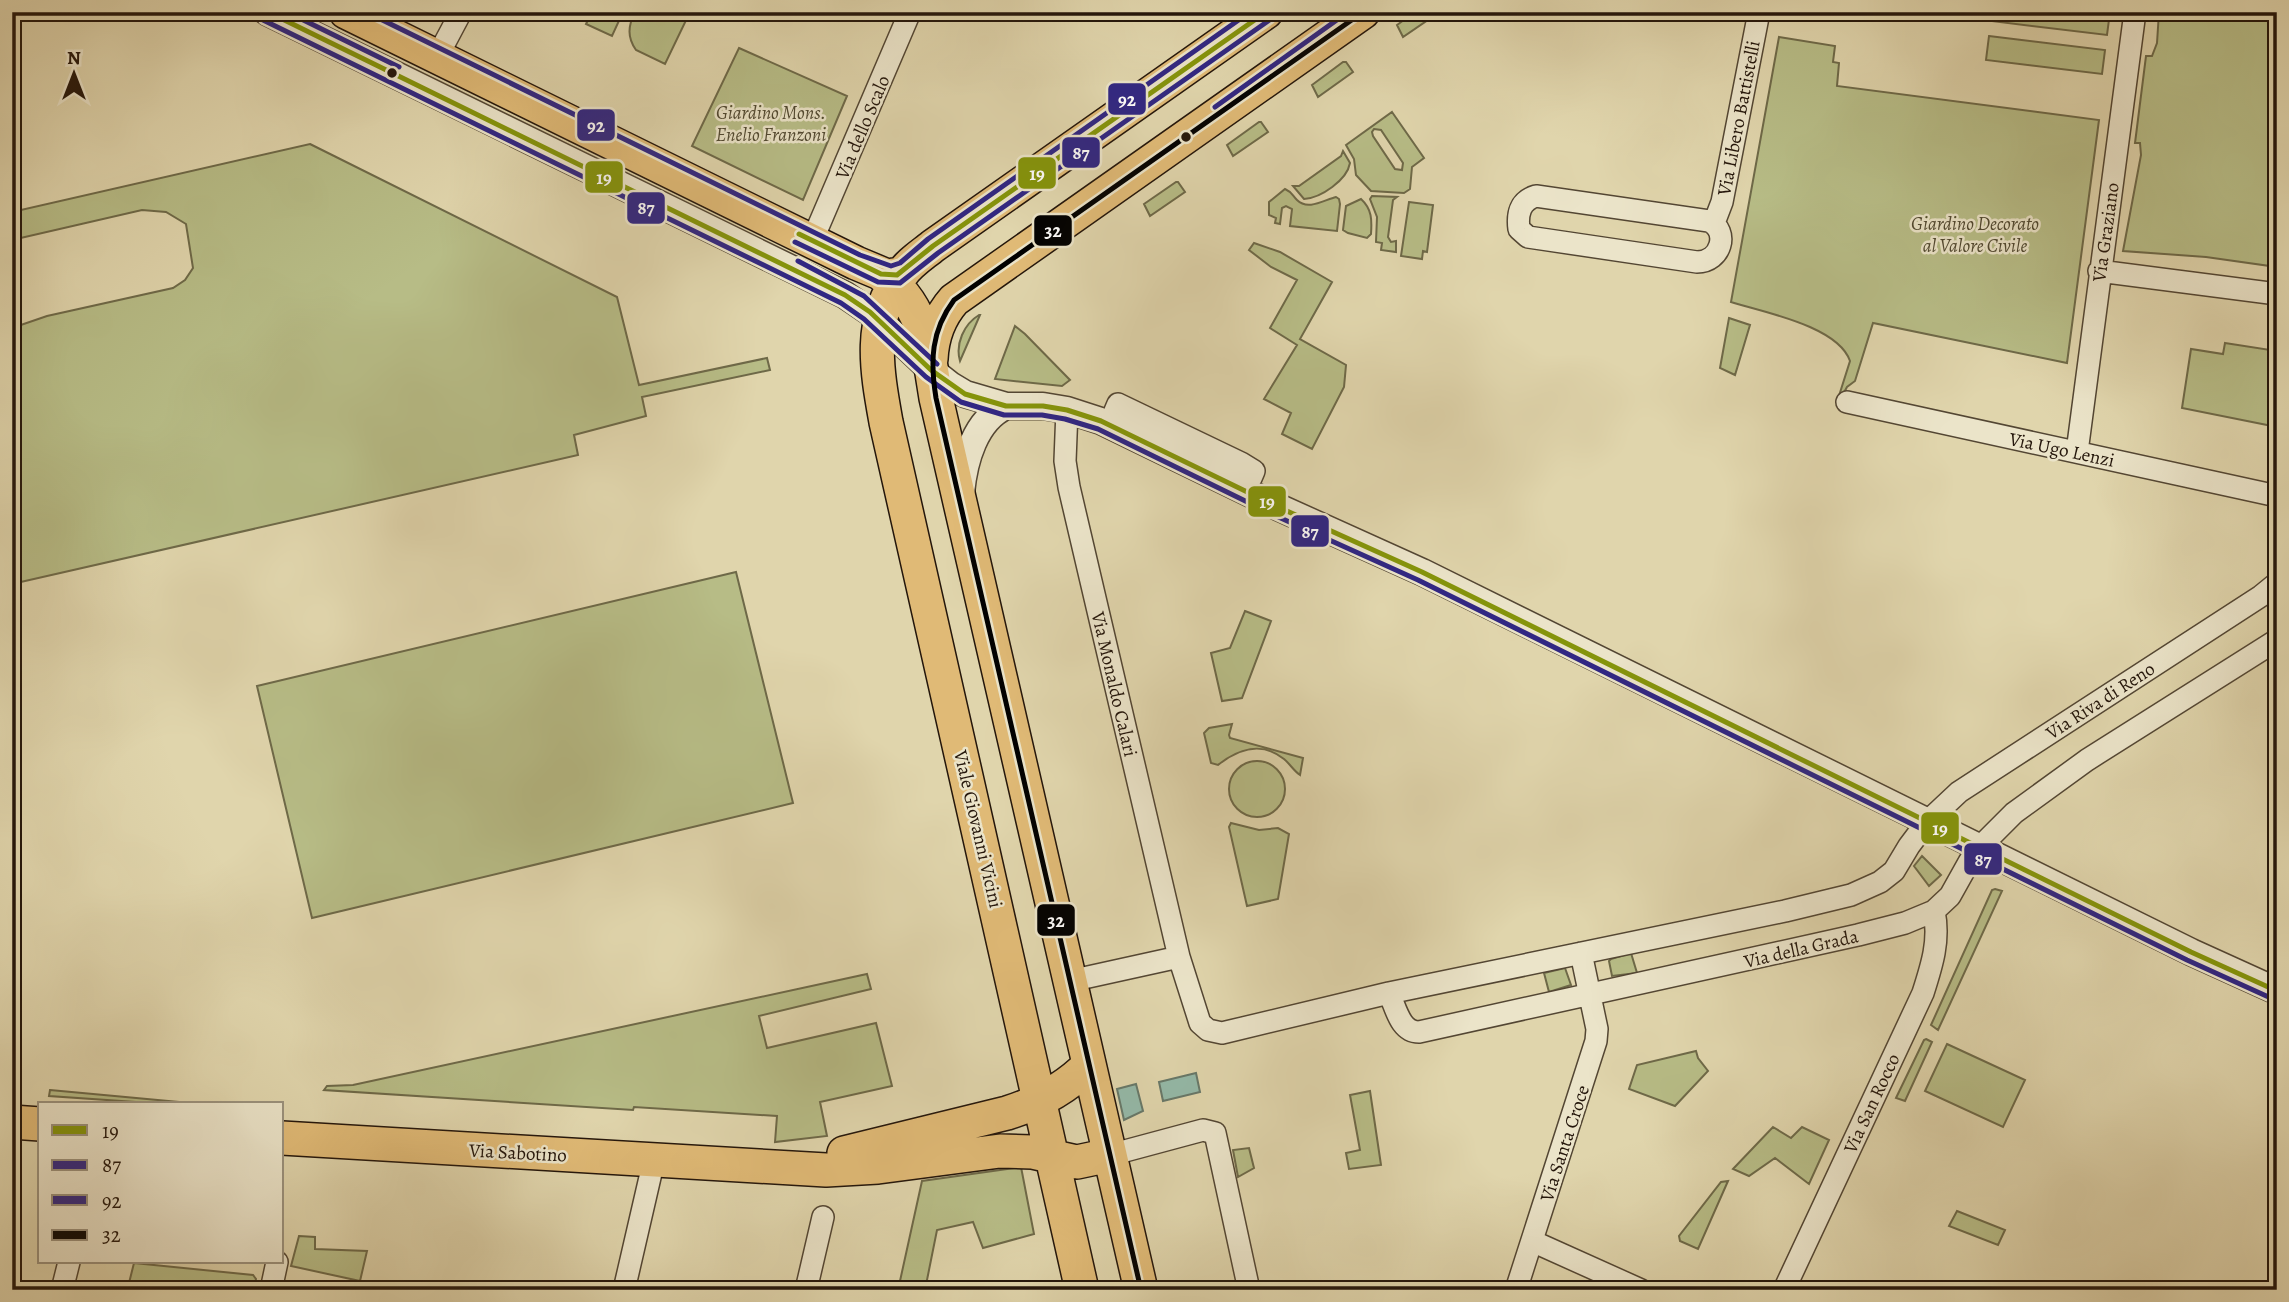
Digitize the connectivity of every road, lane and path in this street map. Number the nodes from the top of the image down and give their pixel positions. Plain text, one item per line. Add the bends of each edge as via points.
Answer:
1 (267, 12) edge
2 (346, 12) edge
3 (461, 12) edge
4 (910, 12) edge
5 (1266, 12) edge
6 (1363, 12) edge
7 (1759, 12) edge
8 (2135, 12) edge
9 (432, 54) junction
10 (1714, 223) junction
11 (812, 241) junction
12 (2099, 271) junction
13 (892, 277) junction
14 (2277, 294) edge
15 (879, 321) junction
16 (931, 370) junction
17 (1847, 402) dead end
18 (1006, 405) junction
19 (1067, 410) junction
20 (1120, 417) junction
21 (2077, 452) junction
22 (2277, 496) edge
23 (960, 505) junction
24 (2277, 583) edge
25 (2277, 640) edge
26 (1927, 822) junction
27 (1979, 848) junction
28 (1934, 911) junction
29 (1581, 953) junction
30 (1179, 957) junction
31 (1070, 981) junction
32 (2277, 991) edge
33 (1389, 993) junction
34 (1590, 995) junction
35 (1212, 1032) joint
36 (1089, 1065) junction
37 (1040, 1101) junction
38 (12, 1122) edge
39 (38, 1124) edge
40 (284, 1138) edge
41 (1110, 1155) junction
42 (1053, 1157) junction
43 (654, 1160) junction
44 (754, 1166) junction
45 (823, 1217) dead end
46 (1532, 1241) junction
47 (68, 1264) edge
48 (277, 1264) edge
49 (62, 1290) edge
50 (271, 1290) edge
51 (624, 1290) edge
52 (806, 1290) edge
53 (1083, 1290) edge
54 (1141, 1290) edge
55 (1249, 1290) edge
56 (1516, 1290) edge
57 (1641, 1290) edge
58 (1784, 1290) edge

1 - 15 street via 837,290
2 - 9 main road
3 - 9 street via 443,46
4 - 11 street, Via dello Scalo
5 - 13 main road
6 - 16 main road via 954,300 938,323
7 - 10 street, Via Libero Battistelli
8 - 12 street, Via Graziano
9 - 11 main road
10 - 10 street, Via Libero Battistelli via 1544,196 1524,202 1518,214 1522,234 1536,239 1698,262 1713,259 1717,253 1720,232
11 - 13 main road
12 - 14 street
12 - 21 street, Via Graziano
13 - 15 main road, Viale Giovanni Vicini
13 - 16 main road via 916,314
15 - 16 street
15 - 37 main road, Viale Giovanni Vicini via 877,367 889,436
16 - 18 street via 965,394
16 - 23 main road
17 - 21 street, Via Ugo Lenzi
18 - 19 street
18 - 23 street via 986,420 977,435
19 - 20 street via 1094,418
19 - 30 street, Via Monaldo Calari via 1069,488
20 - 20 street via 1115,411 1129,419 1237,472 1253,475 1254,471 1241,463
20 - 26 street via 1278,507 1422,572
21 - 22 street, Via Ugo Lenzi
23 - 31 main road
24 - 26 street, Via Riva di Reno via 1966,787
25 - 27 street via 2068,773 2014,813
26 - 27 street
26 - 29 street, Via della Grada via 1894,871 1867,889 1809,906
27 - 28 street, Via della Grada via 1951,896
27 - 32 street
28 - 34 street, Via della Grada via 1879,930
28 - 58 street, Via San Rocco via 1937,939 1923,993
29 - 33 street, Via della Grada
29 - 34 street
30 - 31 street
30 - 35 street, Via Monaldo Calari via 1197,1017
31 - 36 main road
33 - 34 street, Via della Grada via 1404,1026 1412,1032
33 - 35 street, Via della Grada
34 - 46 street, Via Santa Croce via 1596,1041
36 - 37 main road, Via Sabotino
36 - 41 main road
37 - 42 main road, Viale Giovanni Vicini
37 - 44 main road, Via Sabotino via 872,1147
38 - 39 main road
40 - 43 main road, Via Sabotino
41 - 42 main road, Via Sabotino via 1077,1162
41 - 54 main road
41 - 55 street via 1203,1130 1215,1133
42 - 44 main road, Via Sabotino via 1015,1150 853,1170
42 - 53 main road, Viale Giovanni Vicini
43 - 44 main road, Via Sabotino
43 - 51 street
45 - 52 street
46 - 56 street, Via Santa Croce
46 - 57 street
47 - 49 street
48 - 50 street

